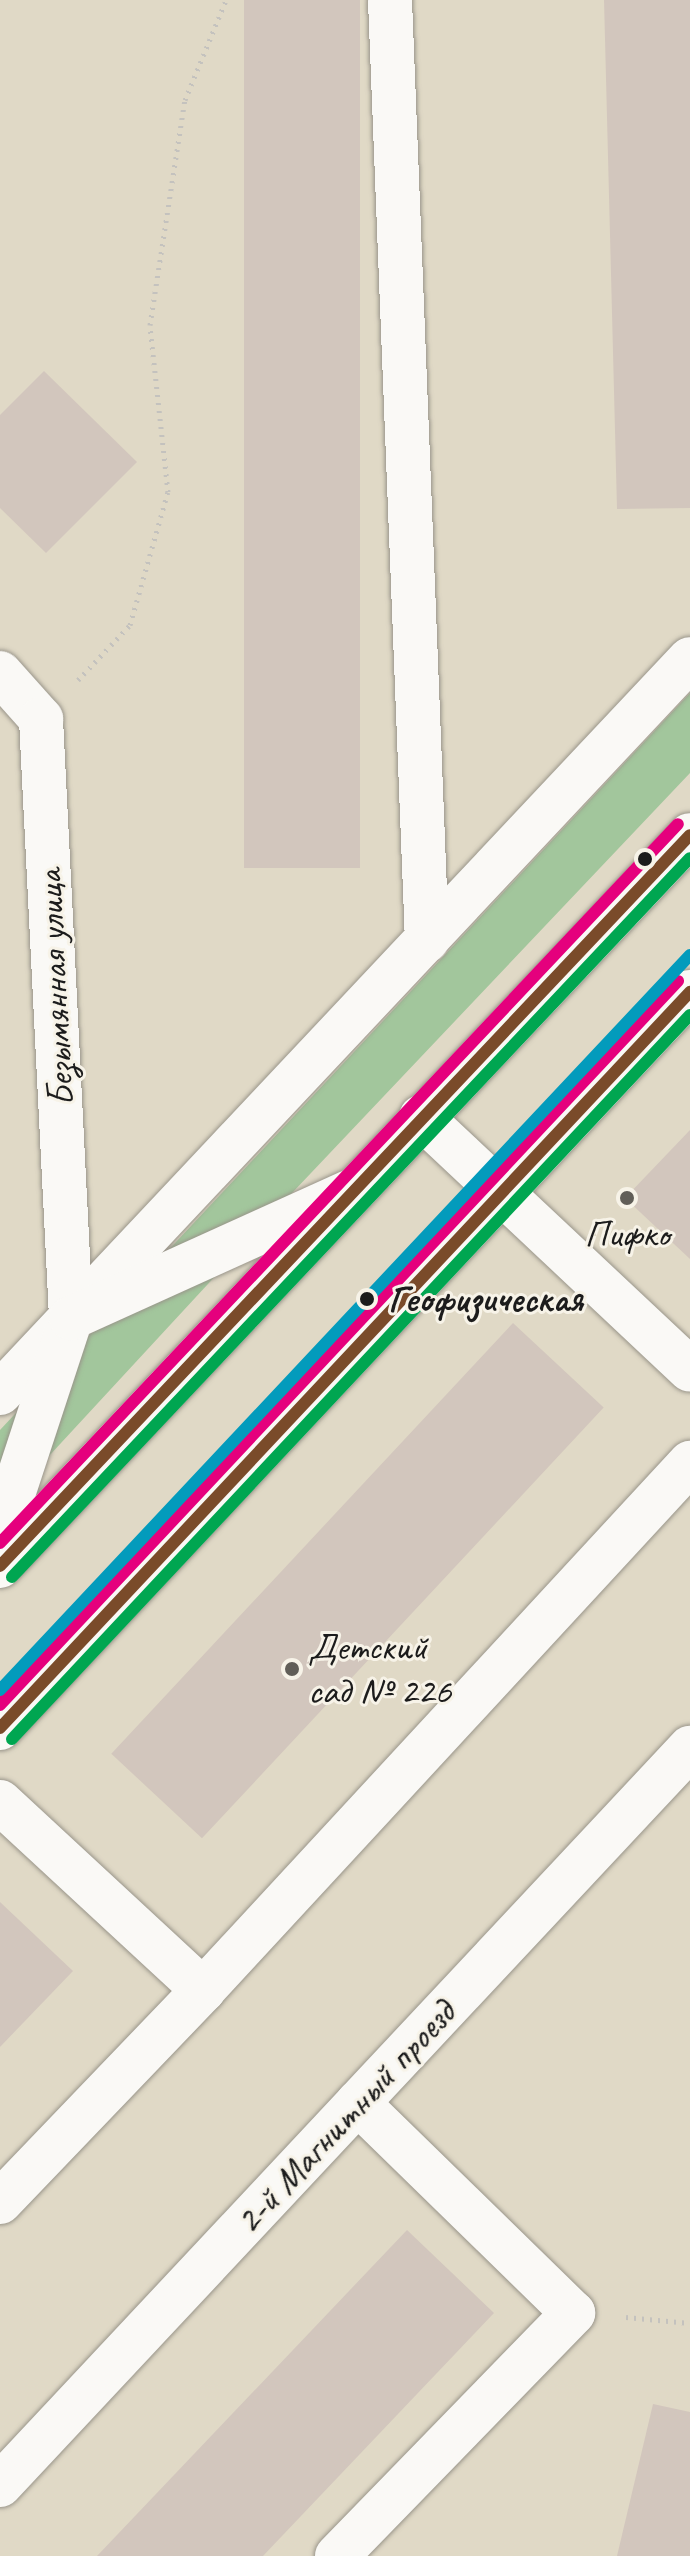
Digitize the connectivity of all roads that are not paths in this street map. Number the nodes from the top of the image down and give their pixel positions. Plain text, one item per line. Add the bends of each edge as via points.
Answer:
1 (390, 0) edge
2 (690, 659) edge
3 (0, 673) edge
4 (690, 835) edge
5 (427, 940) junction
6 (690, 992) edge
7 (421, 1117) junction
8 (349, 1192) junction
9 (500, 1192) junction
10 (71, 1318) junction
11 (690, 1370) edge
12 (0, 1393) edge
13 (690, 1463) edge
14 (0, 1534) edge
15 (0, 1566) edge
16 (0, 1728) edge
17 (690, 1748) edge
18 (0, 1802) edge
19 (203, 1990) junction
20 (358, 2103) junction
21 (0, 2202) edge
22 (0, 2485) edge
23 (337, 2556) edge

1 - 5 street
2 - 5 street
3 - 10 street, Безымянная улица via 41,719
4 - 7 street
5 - 10 street
6 - 9 street
7 - 8 street
7 - 9 street
8 - 10 street
8 - 15 street
9 - 11 street
9 - 16 street
10 - 12 street
10 - 14 street
13 - 19 street
17 - 20 street, 2-й Магнитный проезд
18 - 19 street
19 - 21 street
20 - 22 street, 2-й Магнитный проезд
20 - 23 street via 573,2313

